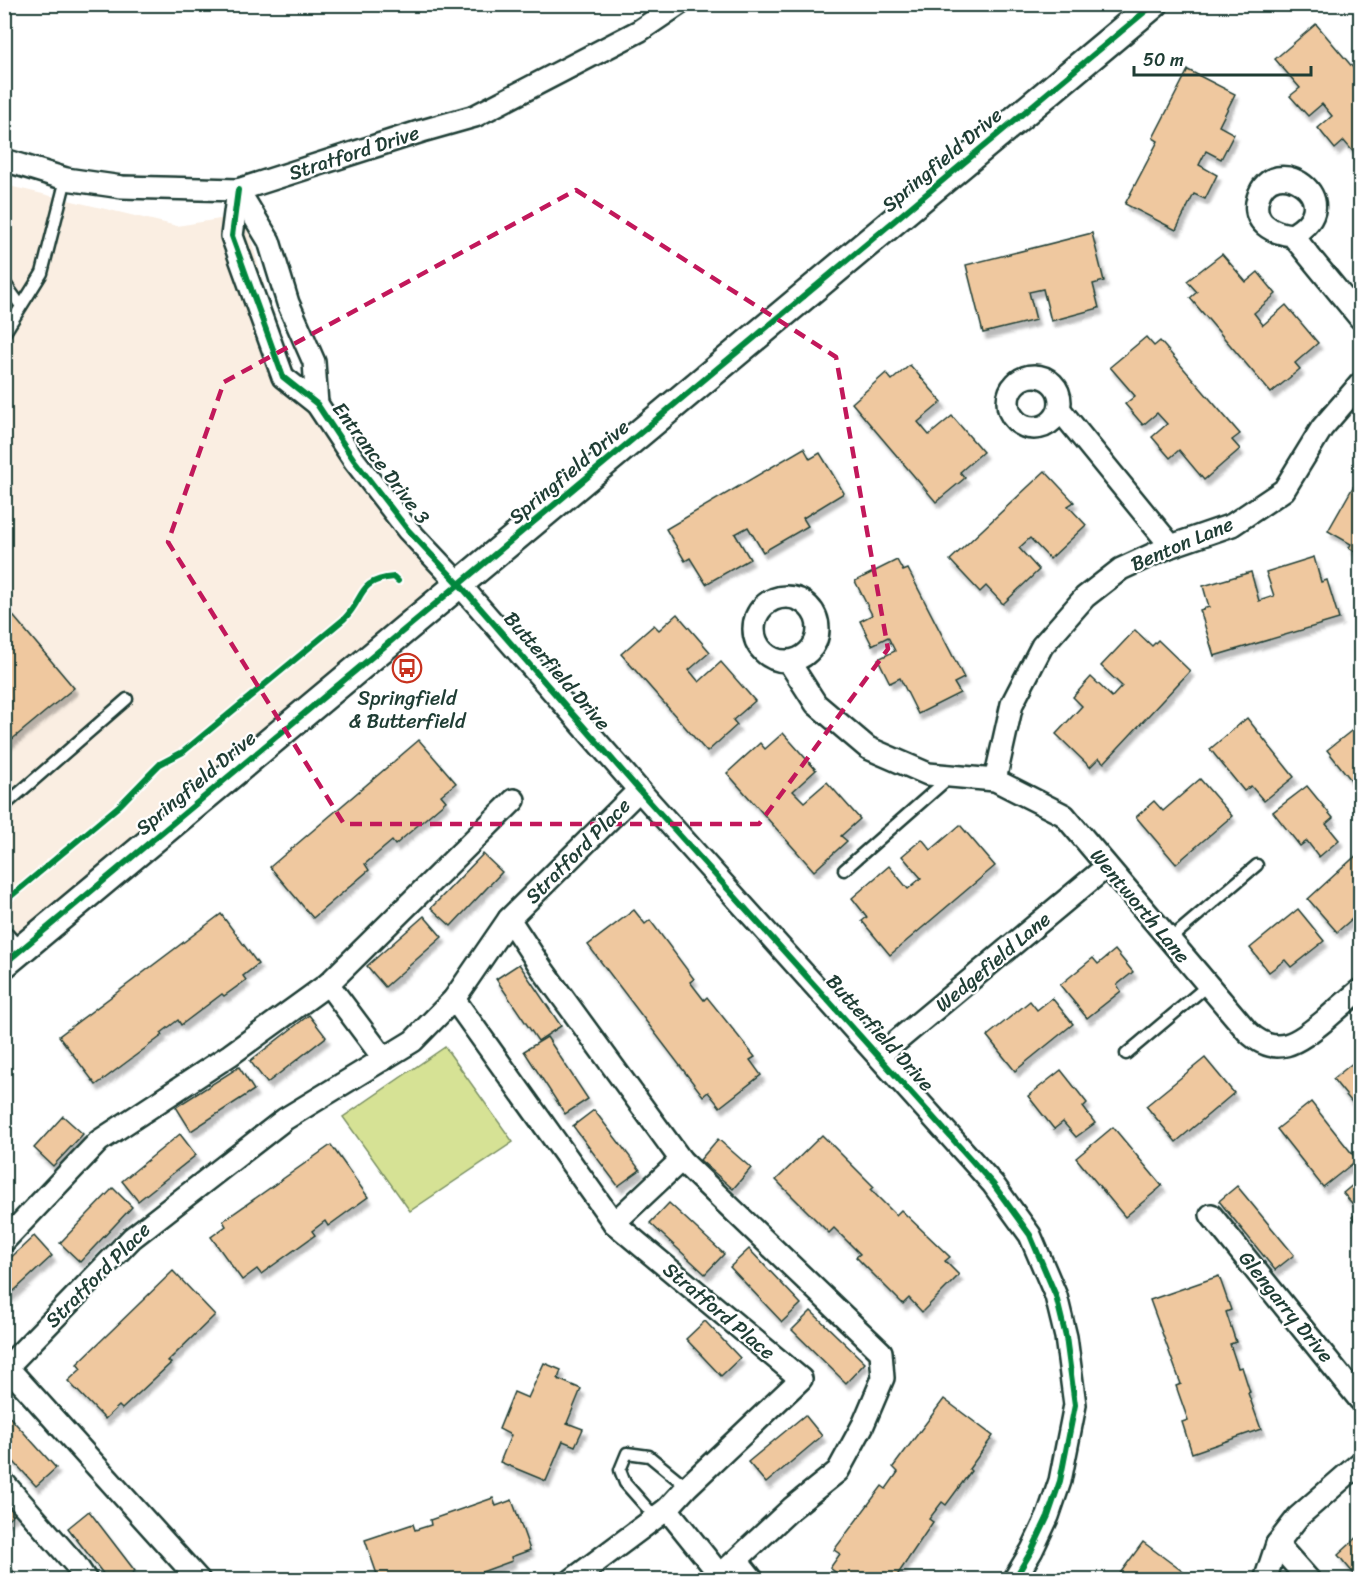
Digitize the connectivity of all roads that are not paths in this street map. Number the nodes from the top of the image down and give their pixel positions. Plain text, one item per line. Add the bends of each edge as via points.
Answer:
1 (679, 4) edge
2 (1154, 4) edge
3 (4, 160) edge
4 (66, 179) junction
5 (238, 190) junction
6 (1292, 235) dead end
7 (4, 282) edge
8 (21, 306) junction
9 (1360, 318) edge
10 (4, 334) edge
11 (1360, 384) edge
12 (317, 404) junction
13 (1060, 410) dead end
14 (1171, 546) junction
15 (459, 585) junction
16 (789, 662) dead end
17 (127, 699) dead end
18 (951, 776) junction
19 (995, 780) junction
20 (639, 790) junction
21 (514, 800) dead end
22 (4, 806) edge
23 (1257, 865) dead end
24 (1106, 867) junction
25 (844, 870) dead end
26 (509, 919) junction
27 (4, 930) edge
28 (1169, 940) junction
29 (13, 957) edge
30 (328, 984) junction
31 (1208, 986) junction
32 (1360, 990) edge
33 (454, 999) junction
34 (1126, 1054) dead end
35 (879, 1056) junction
36 (384, 1059) junction
37 (681, 1160) junction
38 (1211, 1215) dead end
39 (614, 1223) junction
40 (4, 1241) edge
41 (6, 1366) edge
42 (1360, 1400) edge
43 (1360, 1463) edge
44 (4, 1483) edge
45 (687, 1487) junction
46 (661, 1513) junction
47 (1277, 1544) junction
48 (737, 1560) junction
49 (718, 1577) edge
50 (86, 1580) edge
51 (199, 1580) edge
52 (572, 1580) edge
53 (753, 1580) edge
54 (1014, 1580) edge
55 (1265, 1580) edge
56 (1309, 1580) edge

1 - 5 street, Stratford Drive via 639,31 475,116
2 - 15 street, Springfield Drive
3 - 4 street, Stratford Drive
4 - 5 street, Stratford Drive via 122,187
4 - 8 lane via 42,273
5 - 12 street, Entrance Drive 3 via 269,241 288,303 314,362
5 - 12 street, Entrance Drive 3 via 232,236 254,301 283,377
6 - 9 street
7 - 8 lane
8 - 10 lane
11 - 14 street, Benton Lane via 1322,428 1284,490 1232,525
12 - 15 street, Entrance Drive 3 via 401,521
13 - 14 street
14 - 19 street, Benton Lane via 1121,569 1085,597 1042,646 1012,705
15 - 20 street, Butterfield Drive
15 - 29 street, Springfield Drive
16 - 18 street via 816,704 868,748 928,774
17 - 22 lane
18 - 19 street
18 - 25 lane
19 - 24 street, Wentworth Lane via 1064,815
20 - 26 street, Stratford Place
20 - 35 street, Butterfield Drive
21 - 30 street
23 - 28 lane
24 - 28 street, Wentworth Lane
24 - 35 street, Wedgefield Lane
26 - 33 street, Stratford Place
26 - 37 street
27 - 29 lane
28 - 31 street, Wentworth Lane
30 - 36 street
30 - 40 street via 230,1056 99,1141
31 - 32 street, Wentworth Lane via 1252,1036 1275,1046 1300,1040
31 - 34 lane
33 - 36 street, Stratford Place via 413,1041
33 - 39 street, Stratford Place
35 - 54 street, Butterfield Drive via 993,1184 1030,1235 1056,1296 1075,1404 1060,1481 1048,1516
36 - 41 street, Stratford Place via 285,1119 132,1238
37 - 39 street
37 - 48 street via 881,1352 883,1378 838,1471
38 - 42 street, Glengarry Drive
39 - 45 street, Stratford Place via 801,1379
41 - 51 street, Stratford Place
43 - 47 street via 1298,1517
44 - 50 street
45 - 46 street, Stratford Place
45 - 46 lane via 650,1456 627,1453 620,1470 625,1483
46 - 49 street
46 - 52 street, Stratford Place
47 - 55 street
47 - 56 street
48 - 49 street
48 - 53 street

